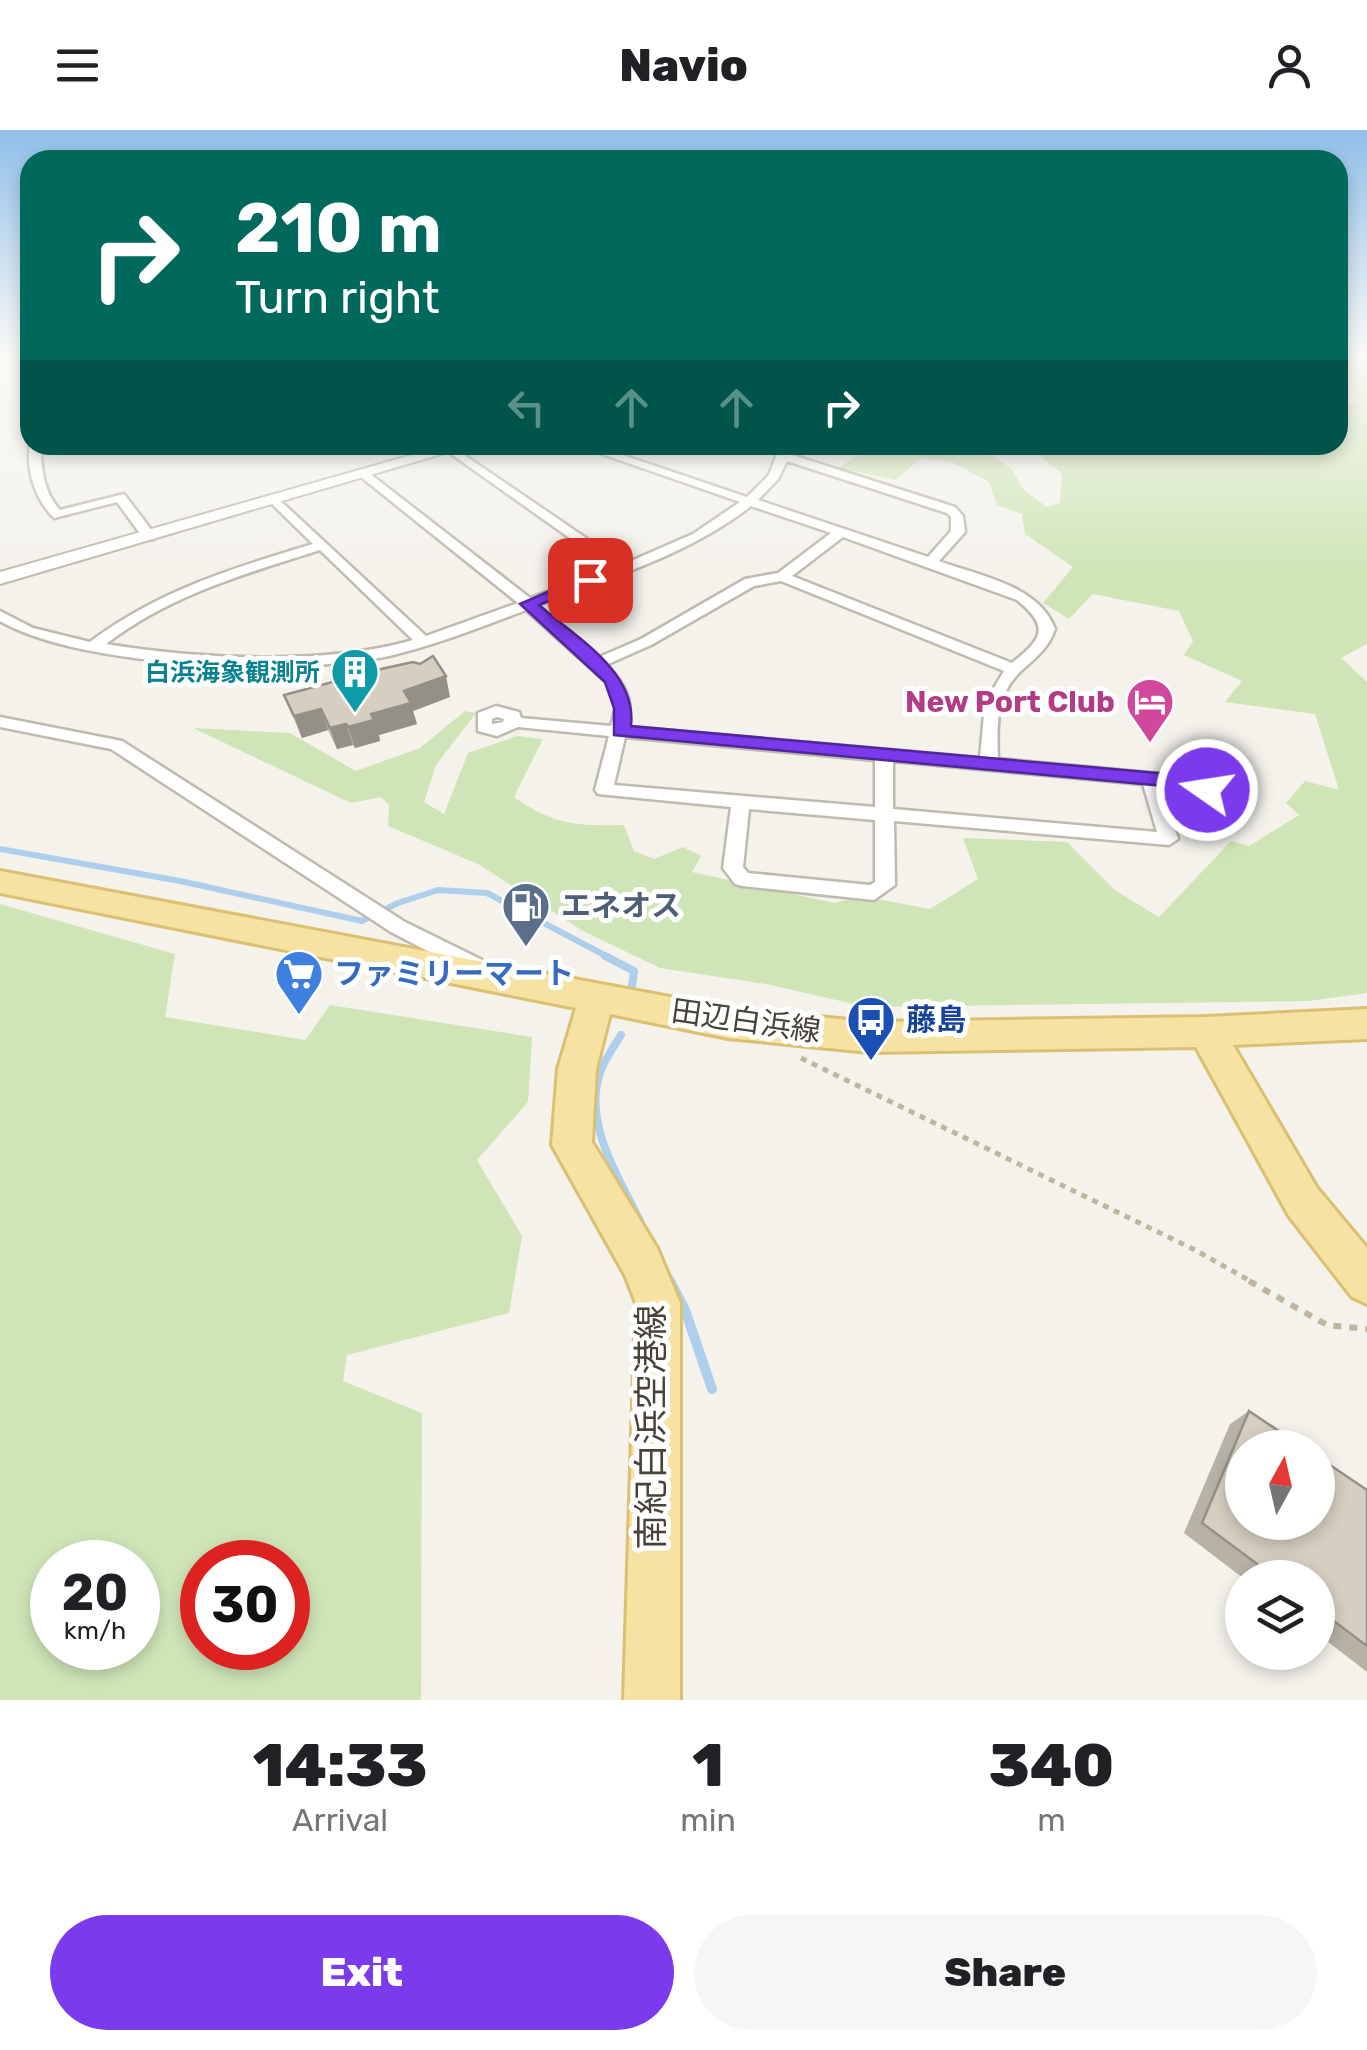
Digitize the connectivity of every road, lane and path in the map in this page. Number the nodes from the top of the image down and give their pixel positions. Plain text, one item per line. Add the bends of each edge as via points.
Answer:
1 (35, 455) edge
2 (430, 455) edge
3 (468, 455) edge
4 (613, 455) edge
5 (782, 455) edge
6 (798, 455) edge
7 (365, 474) junction
8 (274, 499) junction
9 (750, 500) junction
10 (841, 532) junction
11 (149, 536) junction
12 (320, 546) junction
13 (930, 562) junction
14 (621, 568) junction
15 (782, 577) junction
16 (0, 578) edge
17 (528, 604) junction
18 (0, 614) edge
19 (422, 642) junction
20 (92, 647) junction
21 (593, 665) junction
22 (1014, 669) junction
23 (0, 722) edge
24 (514, 722) dead end
25 (620, 730) junction
26 (884, 756) junction
27 (989, 763) junction
28 (1150, 778) junction
29 (1202, 783) dead end
30 (741, 803) junction
31 (885, 817) junction
32 (0, 882) edge
33 (496, 977) junction
34 (597, 997) junction
35 (1367, 1024) edge
36 (1206, 1032) junction
37 (798, 1057) dead end
38 (1367, 1282) edge
39 (1367, 1329) edge
40 (652, 1700) edge

1 - 11 street via 46,506 58,516 120,497
2 - 7 street
3 - 14 street
4 - 9 street
5 - 9 street via 773,478
6 - 13 street via 951,510 958,532
7 - 8 street
7 - 17 street
8 - 11 street
8 - 12 street
9 - 10 street
9 - 14 street via 696,537
10 - 13 street
10 - 15 street
11 - 16 street
12 - 19 street
12 - 20 street via 161,599
13 - 22 street via 1022,597 1042,613 1046,636
14 - 17 street
15 - 21 street via 750,582
15 - 22 street
17 - 19 street
17 - 21 street
18 - 20 street via 40,638
19 - 20 street via 368,655 284,661
21 - 25 street via 613,680 624,708
22 - 27 street via 989,710
23 - 33 street via 116,745 398,927
24 - 25 street
25 - 26 street
25 - 30 street via 604,790
26 - 27 street
26 - 31 street
27 - 28 street
28 - 29 street
28 - 31 street via 1168,839
30 - 31 street
30 - 31 street via 732,868 742,878 874,893 886,885
32 - 33 main road, 田辺白浜線
33 - 34 main road, 田辺白浜線
34 - 36 main road, 田辺白浜線 via 728,1023 869,1037
34 - 40 main road, 南紀白浜空港線 via 577,1069 572,1145 642,1262 658,1304
35 - 36 main road
36 - 38 main road via 1303,1202
37 - 39 path via 1194,1250 1328,1325

